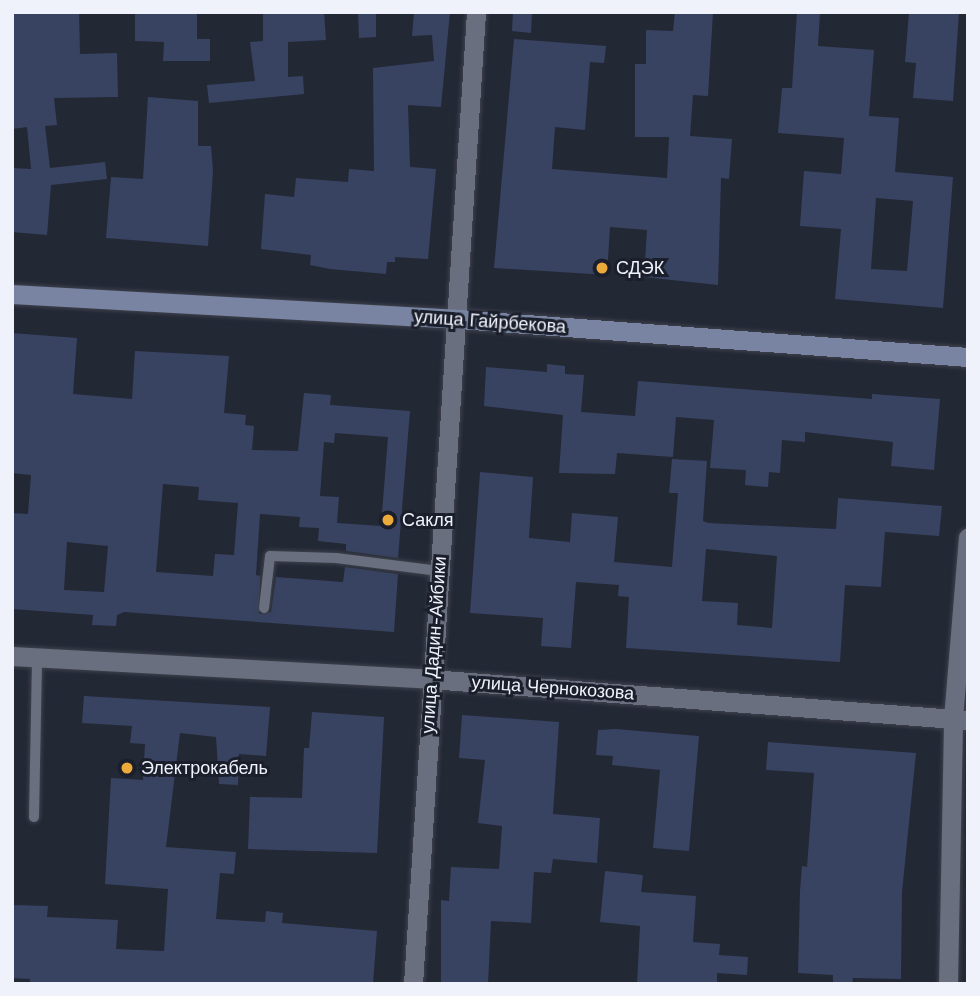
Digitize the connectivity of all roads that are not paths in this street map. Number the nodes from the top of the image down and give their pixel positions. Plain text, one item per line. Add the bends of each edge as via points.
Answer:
1 (476, 12) edge
2 (12, 294) edge
3 (459, 319) junction
4 (968, 357) edge
5 (968, 538) edge
6 (439, 572) junction
7 (264, 608) dead end
8 (12, 656) edge
9 (37, 657) junction
10 (430, 679) junction
11 (960, 719) edge
12 (34, 817) dead end
13 (413, 984) edge
14 (948, 984) edge

1 - 3 street, улица Дадин-Айбики
2 - 3 main road, улица Гайрбекова
3 - 4 main road, улица Гайрбекова
3 - 6 street, улица Дадин-Айбики
5 - 11 street
6 - 7 lane via 336,558 270,556
6 - 10 street, улица Дадин-Айбики
8 - 9 street, улица Чернокозова
9 - 10 street, улица Чернокозова
9 - 12 lane
10 - 11 street, улица Чернокозова
10 - 13 street, улица Дадин-Айбики
11 - 14 street

